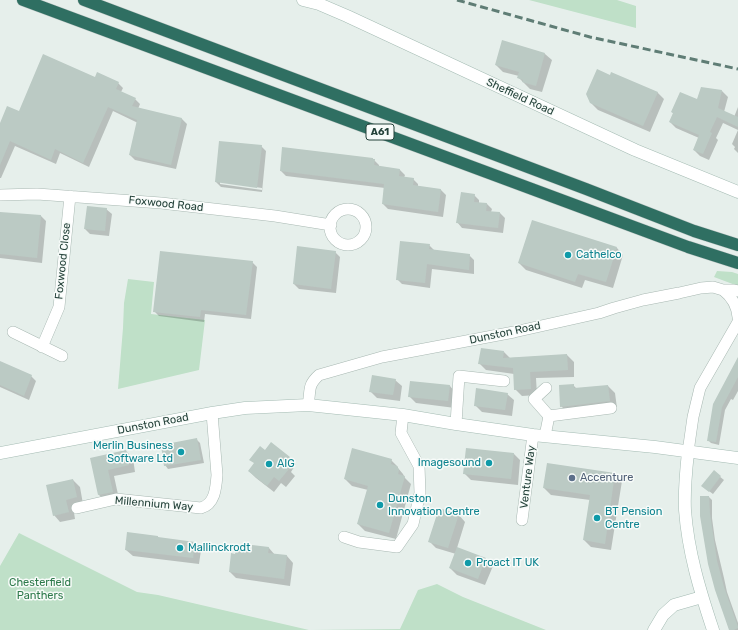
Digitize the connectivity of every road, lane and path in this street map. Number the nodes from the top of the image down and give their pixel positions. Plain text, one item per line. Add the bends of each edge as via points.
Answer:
1 (23, 0) edge
2 (84, 0) edge
3 (303, 0) edge
4 (738, 192) edge
5 (0, 195) edge
6 (70, 196) junction
7 (331, 225) dead end
8 (738, 245) edge
9 (738, 263) edge
10 (723, 290) junction
11 (738, 291) edge
12 (738, 317) edge
13 (738, 322) edge
14 (13, 332) dead end
15 (42, 347) junction
16 (62, 356) dead end
17 (504, 381) dead end
18 (546, 388) dead end
19 (308, 405) junction
20 (611, 408) dead end
21 (212, 413) junction
22 (403, 415) junction
23 (549, 416) junction
24 (456, 424) junction
25 (539, 435) junction
26 (688, 452) junction
27 (0, 453) edge
28 (738, 458) edge
29 (77, 508) dead end
30 (522, 520) dead end
31 (344, 537) dead end
32 (702, 597) junction
33 (654, 630) edge
34 (713, 630) edge

1 - 9 highway, A61 via 688,247
2 - 8 highway, A61 via 694,231
3 - 4 main road, Sheffield Road via 347,16 635,150
5 - 6 street, Foxwood Road
6 - 7 street, Foxwood Road via 162,203
6 - 15 street, Foxwood Close via 58,306
10 - 11 street, Dunston Road
10 - 12 street via 736,305
10 - 19 street, Dunston Road via 713,287 701,288 514,332 382,357 319,375 312,381
13 - 26 street via 700,388
14 - 15 street
15 - 16 street
17 - 24 street via 459,376
18 - 23 street via 534,399
19 - 21 main road, Dunston Road via 245,408
19 - 22 main road, Dunston Road
20 - 23 street
21 - 27 main road, Dunston Road
21 - 29 street, Millennium Way via 217,484 213,498 205,507 116,498
22 - 24 main road, Dunston Road
22 - 31 street via 401,433 419,466 420,493 413,524 396,547 359,542
23 - 25 street, Venture Way
24 - 25 main road, Dunston Road
25 - 26 main road, Dunston Road
25 - 30 street, Venture Way
26 - 28 main road, Dunston Road
26 - 32 main road via 685,510 690,553
32 - 33 main road via 674,605 663,615
32 - 34 main road

